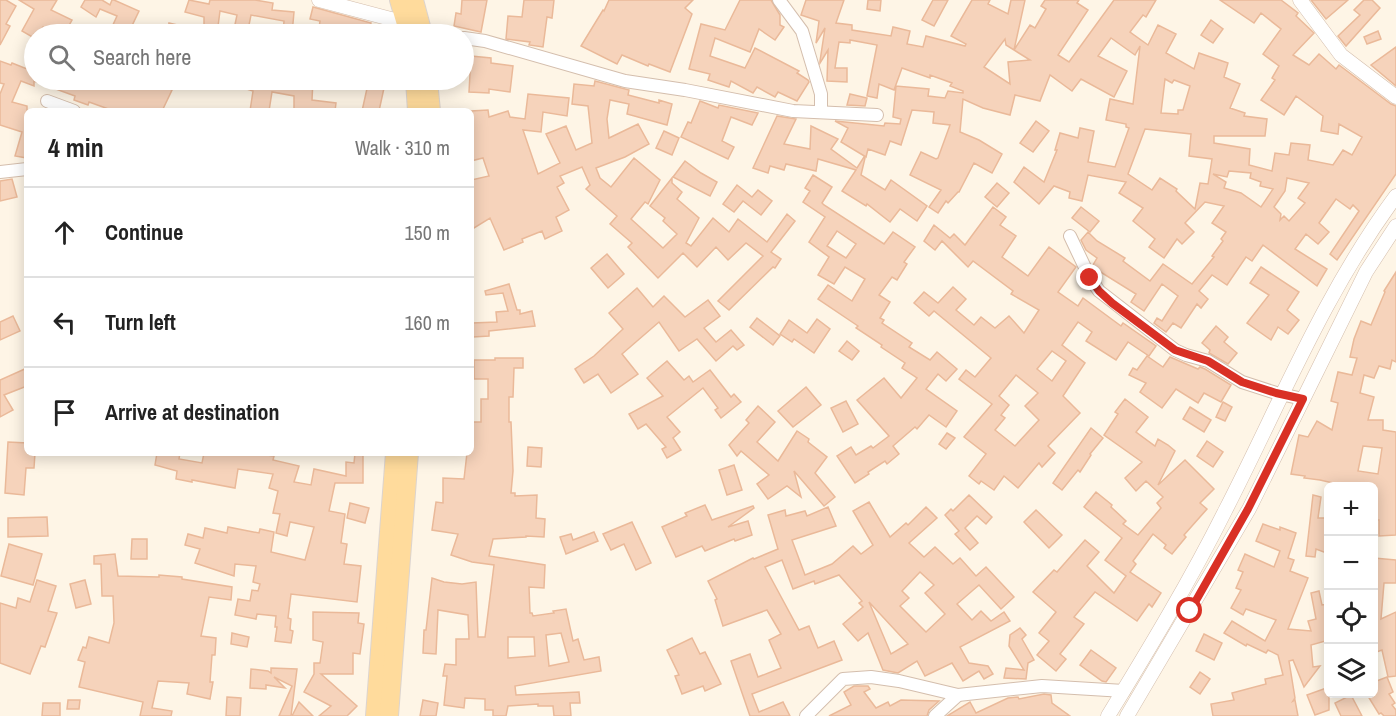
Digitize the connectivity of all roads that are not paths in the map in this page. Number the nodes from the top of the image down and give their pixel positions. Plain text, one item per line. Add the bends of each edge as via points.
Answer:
1 (319, 0) edge
2 (399, 0) edge
3 (414, 0) edge
4 (779, 0) edge
5 (1300, 0) edge
6 (394, 24) edge
7 (414, 24) edge
8 (418, 24) edge
9 (474, 39) edge
10 (416, 90) edge
11 (429, 90) edge
12 (1396, 98) edge
13 (47, 101) dead end
14 (66, 108) edge
15 (417, 108) edge
16 (431, 108) edge
17 (821, 112) junction
18 (877, 115) dead end
19 (24, 169) edge
20 (0, 172) edge
21 (1396, 196) edge
22 (1396, 226) edge
23 (1070, 236) dead end
24 (1281, 394) junction
25 (1303, 399) junction
26 (395, 456) edge
27 (409, 456) edge
28 (1124, 691) junction
29 (958, 695) junction
30 (375, 716) edge
31 (388, 716) edge
32 (806, 716) edge
33 (935, 716) edge
34 (1108, 716) edge
35 (1128, 716) edge

1 - 6 street
2 - 7 main road
3 - 8 main road
4 - 17 street via 807,44 821,94
5 - 12 street via 1341,55
9 - 17 street via 625,81 786,110
10 - 15 main road
11 - 16 main road
13 - 14 street
17 - 18 street
19 - 20 street
21 - 24 street via 1341,280
22 - 25 street via 1366,272
23 - 24 street via 1099,291 1151,333 1175,350 1208,361 1242,382
24 - 25 street
24 - 28 street via 1225,512
25 - 35 street via 1248,509
26 - 30 main road
27 - 31 main road
28 - 29 street via 1042,686
28 - 34 street
29 - 32 street via 871,677 843,680
29 - 33 street

